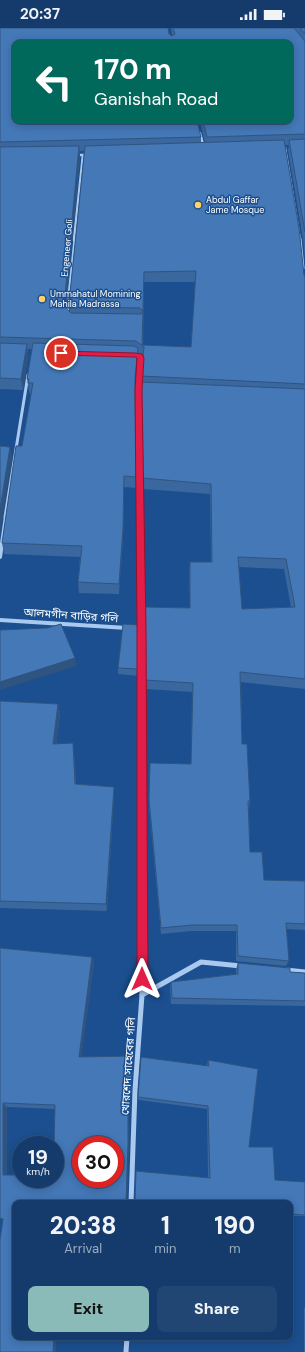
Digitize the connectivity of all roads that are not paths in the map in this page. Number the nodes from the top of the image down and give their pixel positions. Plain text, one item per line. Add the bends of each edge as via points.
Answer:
1 (199, 128) edge
2 (292, 147) edge
3 (278, 148) edge
4 (285, 148) junction
5 (197, 150) edge
6 (96, 154) edge
7 (68, 155) edge
8 (83, 155) junction
9 (303, 270) edge
10 (70, 318) edge
11 (127, 354) edge
12 (29, 368) edge
13 (138, 390) junction
14 (146, 390) edge
15 (0, 557) edge
16 (0, 620) edge
17 (142, 628) junction
18 (247, 966) edge
19 (278, 969) edge
20 (305, 972) edge
21 (142, 995) junction
22 (131, 1200) edge
23 (127, 1340) edge
24 (126, 1352) edge

1 - 5 street via 204,149
2 - 4 street
3 - 4 street
4 - 9 street via 299,226
6 - 8 street
7 - 8 street
8 - 10 street, Engeneer Goli via 67,315
11 - 13 street, খোরশেদ সাহেবের গলি via 141,358
12 - 15 street
13 - 14 street
13 - 17 street, খোরশেদ সাহেবের গলি
16 - 17 street, আলমগীন বাড়ির গলি
17 - 21 street, খোরশেদ সাহেবের গলি
18 - 21 street via 201,962
19 - 20 street
21 - 22 street, খোরশেদ সাহেবের গলি
23 - 24 street

